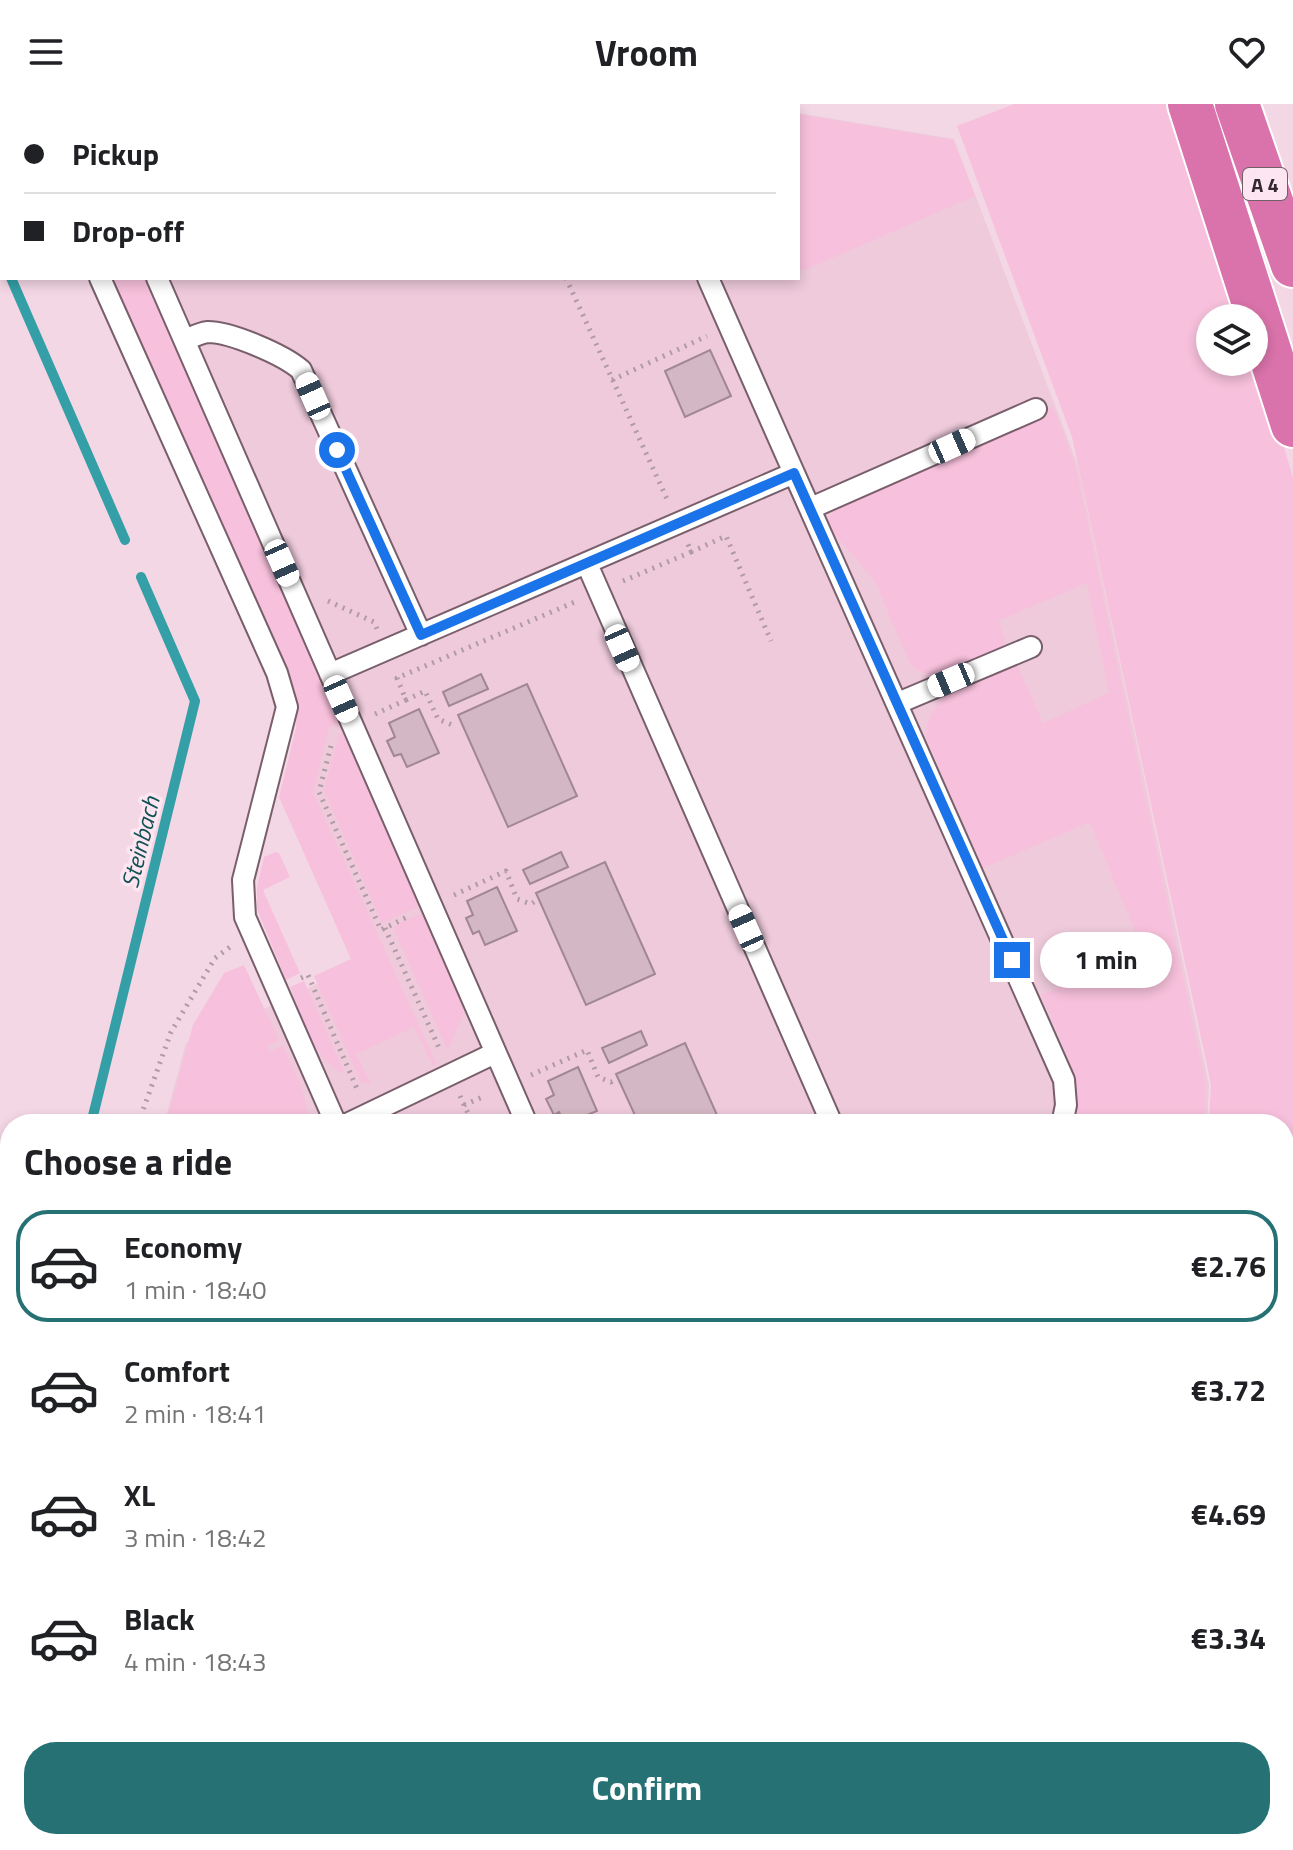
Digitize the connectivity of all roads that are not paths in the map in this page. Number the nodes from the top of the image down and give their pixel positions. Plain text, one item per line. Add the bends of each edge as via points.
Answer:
1 (1190, 104) edge
2 (1237, 104) edge
3 (1293, 265) edge
4 (101, 280) edge
5 (158, 280) edge
6 (709, 280) edge
7 (185, 340) junction
8 (1036, 409) dead end
9 (1293, 425) edge
10 (794, 473) junction
11 (811, 508) junction
12 (587, 564) junction
13 (421, 635) junction
14 (1031, 647) dead end
15 (330, 674) junction
16 (898, 703) junction
17 (495, 1053) junction
18 (332, 1114) edge
19 (378, 1114) edge
20 (523, 1114) edge
21 (828, 1114) edge
22 (1064, 1114) edge

1 - 9 highway
2 - 3 highway, A 4
4 - 18 lane via 277,673 287,707 243,880 245,917
5 - 7 lane
6 - 10 lane
7 - 13 lane via 204,332 219,333 290,360 301,370
7 - 15 lane
8 - 11 lane
10 - 11 lane
10 - 12 lane
11 - 16 lane
12 - 13 lane
12 - 21 lane
13 - 15 lane
14 - 16 lane
15 - 17 lane
16 - 22 lane via 1064,1080
17 - 19 lane
17 - 20 lane

